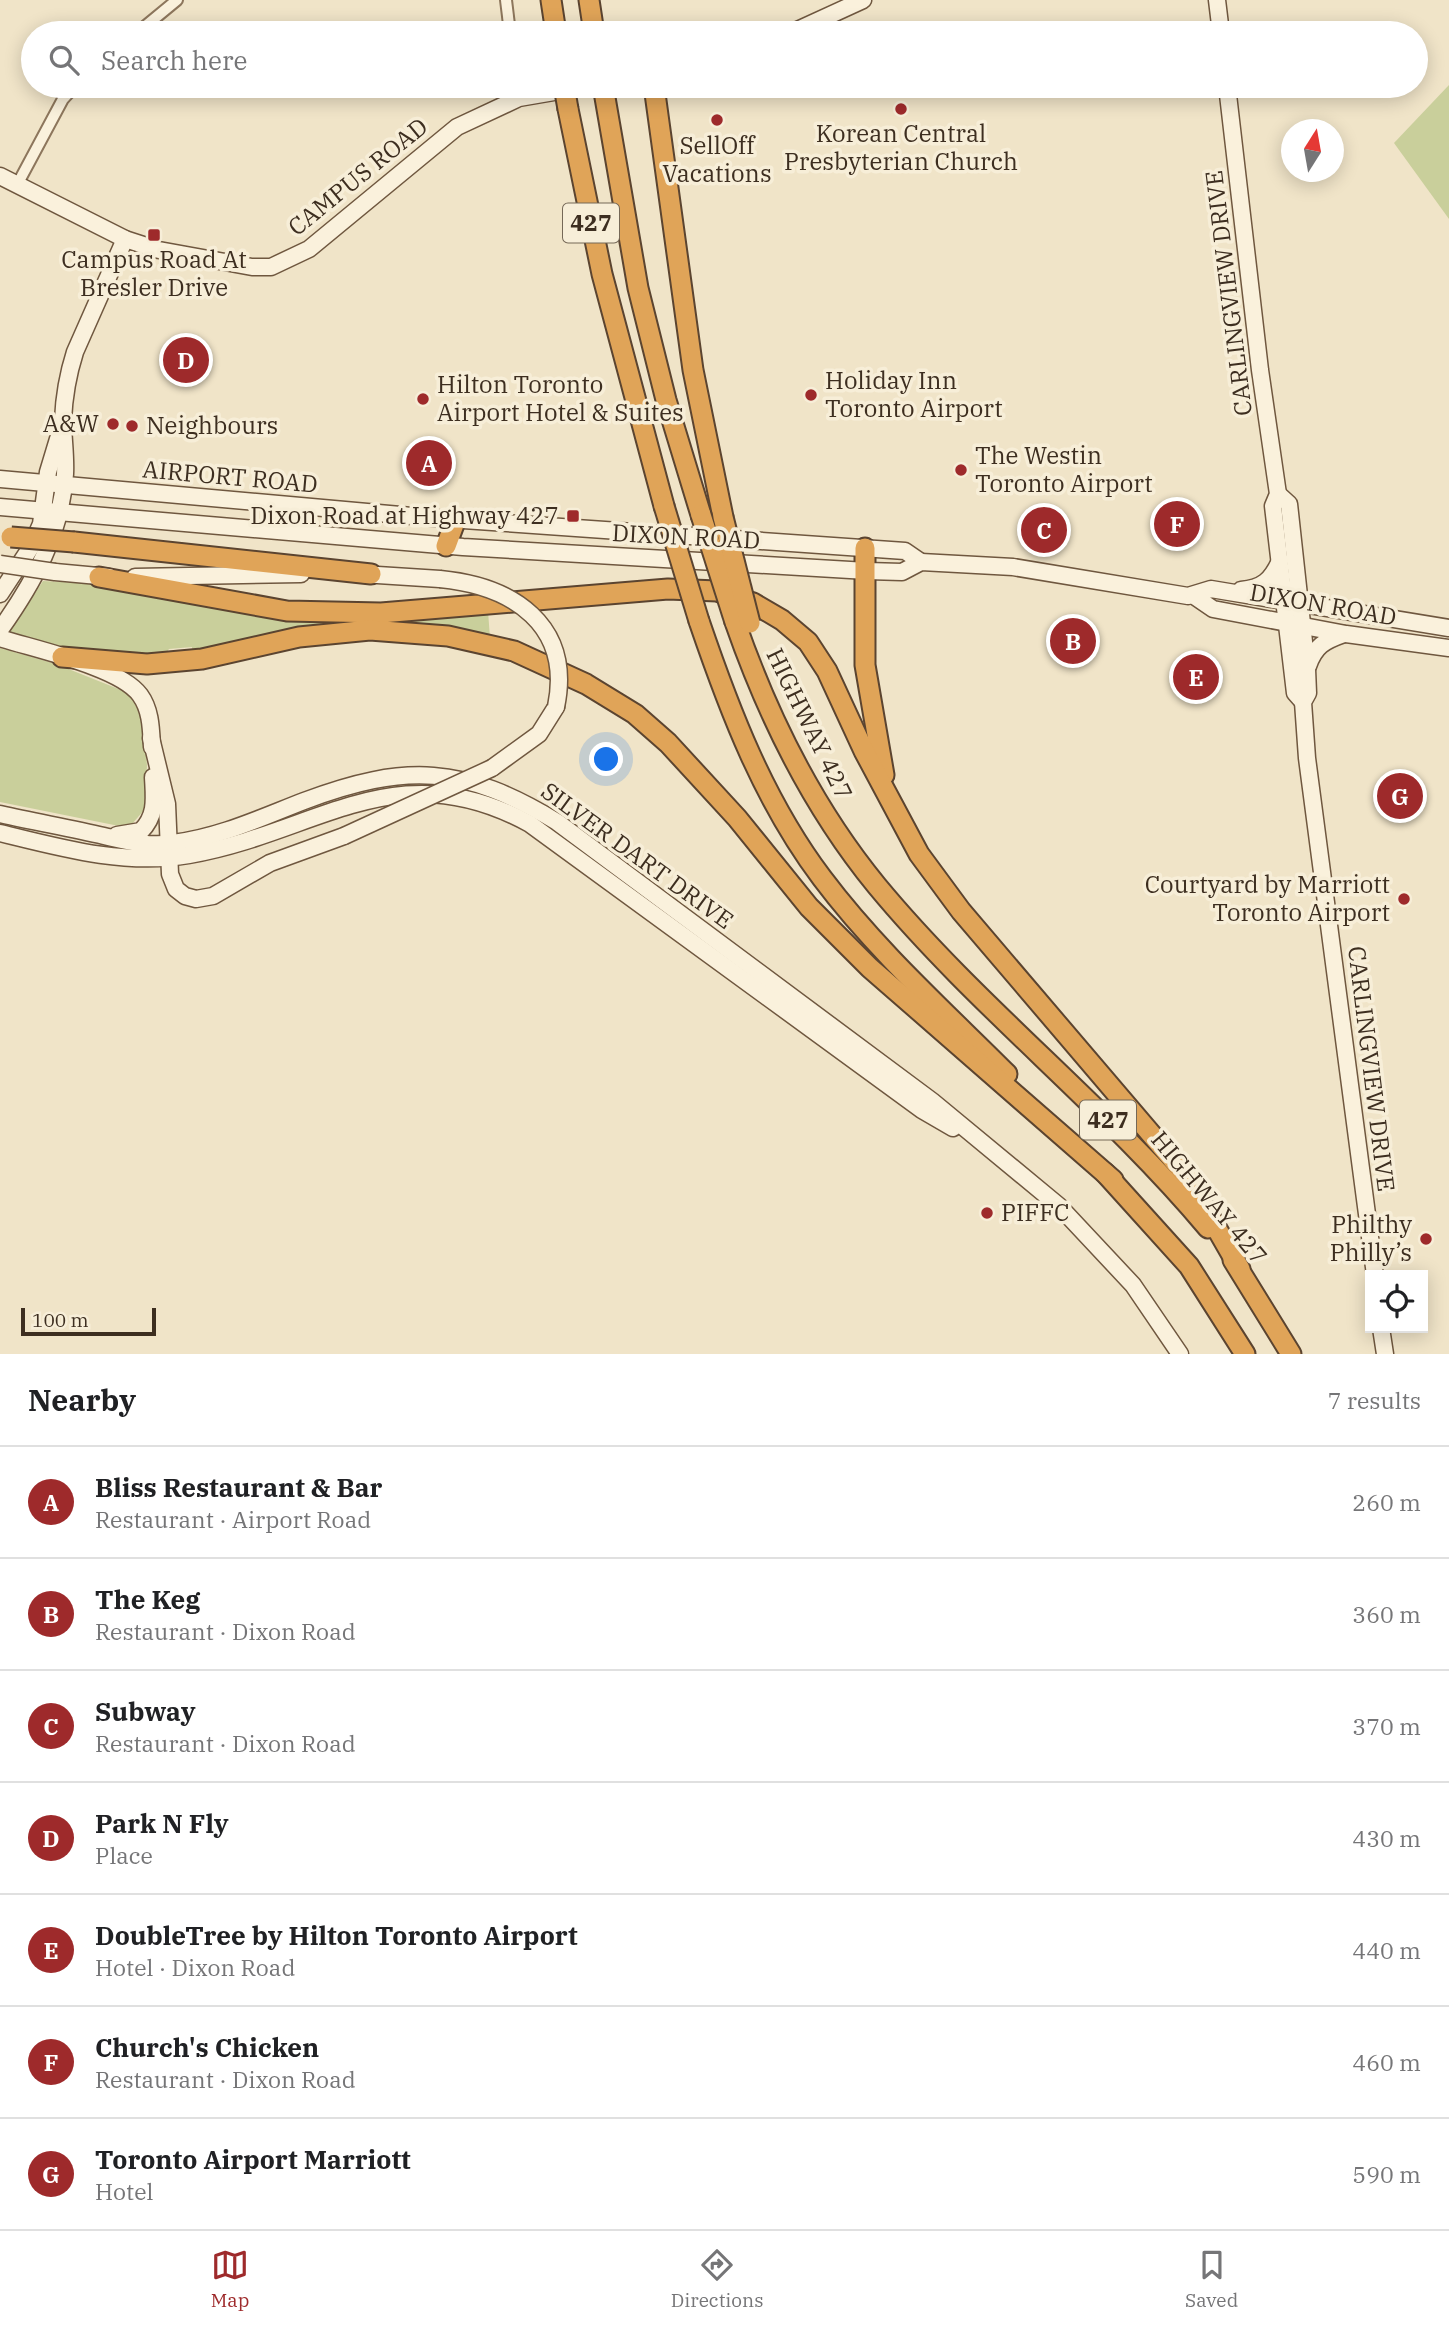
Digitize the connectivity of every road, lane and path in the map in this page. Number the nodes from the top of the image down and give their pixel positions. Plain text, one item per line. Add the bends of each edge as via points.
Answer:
1 (177, 0) edge
2 (506, 0) edge
3 (551, 0) edge
4 (589, 0) edge
5 (863, 0) edge
6 (1217, 0) edge
7 (152, 21) edge
8 (509, 21) edge
9 (554, 21) edge
10 (592, 21) edge
11 (817, 21) edge
12 (1220, 21) edge
13 (65, 98) edge
14 (508, 98) edge
15 (566, 98) edge
16 (605, 98) edge
17 (656, 98) edge
18 (1228, 98) edge
19 (0, 176) edge
20 (17, 185) junction
21 (125, 239) junction
22 (63, 423) junction
23 (0, 479) edge
24 (46, 484) junction
25 (64, 485) junction
26 (1278, 494) junction
27 (0, 507) edge
28 (43, 510) junction
29 (60, 512) junction
30 (456, 519) junction
31 (5, 536) edge
32 (446, 546) junction
33 (866, 548) junction
34 (1280, 561) junction
35 (920, 562) junction
36 (0, 564) edge
37 (867, 571) junction
38 (371, 574) junction
39 (99, 577) junction
40 (1228, 592) junction
41 (0, 594) edge
42 (1194, 596) junction
43 (1292, 603) junction
44 (743, 623) junction
45 (1294, 624) junction
46 (1449, 628) edge
47 (0, 630) edge
48 (1346, 634) junction
49 (0, 638) edge
50 (1449, 648) edge
51 (62, 657) junction
52 (1307, 669) junction
53 (1303, 702) junction
54 (151, 737) junction
55 (887, 790) junction
56 (0, 814) edge
57 (0, 834) edge
58 (105, 836) junction
59 (169, 851) junction
60 (1113, 1180) junction
61 (1240, 1269) junction
62 (1374, 1270) edge
63 (1382, 1333) edge
64 (1180, 1354) edge
65 (1245, 1354) edge
66 (1291, 1354) edge
67 (1385, 1354) edge

1 - 7 street
2 - 8 street
3 - 9 highway
4 - 10 highway
5 - 11 street
6 - 12 street
13 - 20 street
14 - 21 street, CAMPUS ROAD via 457,127 309,249 288,261 252,267
15 - 60 highway, 427, bridge via 602,274 664,506 699,621 757,771 820,876 902,969
16 - 44 highway, HIGHWAY 427 / 427, bridge via 638,288 666,400 701,515
17 - 44 highway, bridge via 693,370
18 - 26 street, CARLINGVIEW DRIVE
19 - 20 street, CAMPUS ROAD
20 - 21 street, CAMPUS ROAD
21 - 22 street via 75,352
22 - 24 street
22 - 25 street
23 - 24 street, AIRPORT ROAD
24 - 25 street, AIRPORT ROAD
24 - 28 street
25 - 29 street
25 - 30 street, AIRPORT ROAD
26 - 34 street, CARLINGVIEW DRIVE via 1273,506
26 - 43 street, CARLINGVIEW DRIVE via 1289,504
27 - 28 street, AIRPORT ROAD
28 - 29 street, AIRPORT ROAD
28 - 41 street via 31,547
29 - 32 street, AIRPORT ROAD
29 - 47 street via 54,537 32,583
30 - 32 highway
30 - 33 street, DIXON ROAD
31 - 38 highway, bridge
32 - 37 street, DIXON ROAD
33 - 35 street, DIXON ROAD via 905,551
33 - 37 highway
34 - 40 street via 1261,587
34 - 43 street, CARLINGVIEW DRIVE
35 - 37 street, DIXON ROAD via 902,572
35 - 42 street, DIXON ROAD via 1013,567
36 - 39 street, bridge
37 - 55 highway via 865,665
38 - 39 street
38 - 59 street, bridge via 477,584 506,594 539,623 556,656 560,676 556,707 539,734 492,768 344,836 270,863 218,894 201,899 176,889
39 - 55 highway via 287,611 334,614 668,589 718,591 772,614 808,642
40 - 42 street, DIXON ROAD via 1211,589
40 - 43 street, DIXON ROAD
42 - 45 street, DIXON ROAD via 1213,609
43 - 45 street, CARLINGVIEW DRIVE
43 - 46 street, DIXON ROAD
44 - 61 highway, HIGHWAY 427 / 427 via 761,692 807,784 877,886 1141,1153
45 - 48 street, DIXON ROAD
45 - 52 street, CARLINGVIEW DRIVE
45 - 53 street, CARLINGVIEW DRIVE via 1295,693
48 - 50 street, DIXON ROAD
48 - 52 street via 1322,642
49 - 51 street
51 - 54 street via 105,672 136,690 149,713
51 - 60 highway via 147,664 202,659 299,637 370,630 448,636 514,651 586,684 635,714 668,743 809,907 870,968
52 - 53 street, CARLINGVIEW DRIVE via 1308,693
53 - 62 street, CARLINGVIEW DRIVE
54 - 58 street via 155,803 151,818 141,831
54 - 59 street via 167,804
55 - 61 highway via 919,854 947,892 1185,1175
56 - 58 street, SILVER DART DRIVE
57 - 59 street, SILVER DART DRIVE via 105,856
58 - 59 street, SILVER DART DRIVE
59 - 64 street, SILVER DART DRIVE via 245,840 387,795 453,795 488,803 530,824 719,953 922,1110 989,1149 1059,1206 1133,1285
60 - 65 highway, 427 via 1189,1266
61 - 66 highway, HIGHWAY 427 / 427
63 - 67 street

